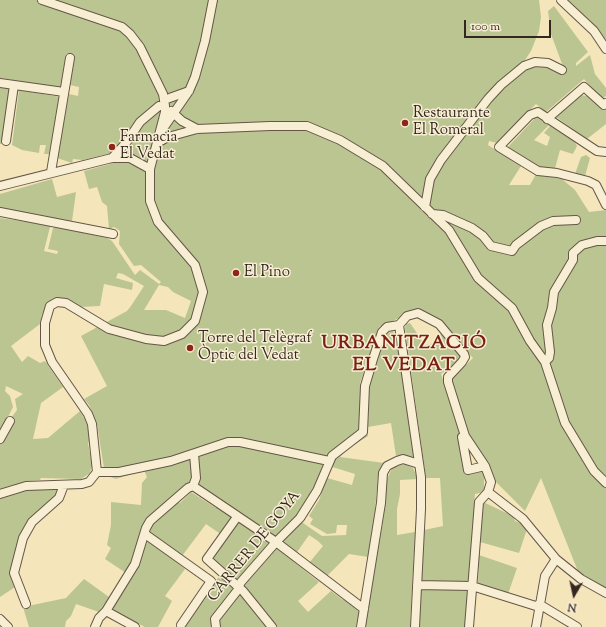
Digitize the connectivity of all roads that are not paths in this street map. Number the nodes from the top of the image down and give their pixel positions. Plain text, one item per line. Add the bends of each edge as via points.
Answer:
1 (42, 0) edge
2 (213, 0) edge
3 (560, 0) edge
4 (606, 49) edge
5 (70, 58) dead end
6 (562, 70) dead end
7 (0, 83) edge
8 (14, 85) junction
9 (189, 91) junction
10 (64, 92) junction
11 (164, 103) junction
12 (606, 104) edge
13 (148, 114) junction
14 (174, 114) junction
15 (548, 119) junction
16 (161, 125) junction
17 (197, 129) junction
18 (158, 139) junction
19 (6, 141) dead end
20 (126, 143) junction
21 (606, 152) edge
22 (153, 157) junction
23 (112, 158) junction
24 (132, 158) junction
25 (150, 169) junction
26 (51, 172) junction
27 (0, 186) edge
28 (606, 205) edge
29 (425, 207) junction
30 (0, 212) edge
31 (432, 214) junction
32 (576, 220) dead end
33 (113, 234) dead end
34 (606, 242) edge
35 (399, 325) junction
36 (545, 362) junction
37 (10, 421) dead end
38 (465, 436) junction
39 (0, 439) edge
40 (194, 454) junction
41 (329, 461) junction
42 (419, 464) junction
43 (485, 466) junction
44 (97, 472) junction
45 (606, 482) edge
46 (64, 485) junction
47 (193, 486) junction
48 (488, 492) junction
49 (0, 494) edge
50 (237, 517) junction
51 (145, 534) junction
52 (276, 542) junction
53 (556, 558) junction
54 (219, 571) junction
55 (211, 581) junction
56 (417, 585) junction
57 (472, 586) junction
58 (238, 587) junction
59 (606, 593) edge
60 (26, 604) dead end
61 (539, 606) junction
62 (364, 609) junction
63 (106, 611) junction
64 (0, 620) edge
65 (181, 625) dead end
66 (8, 627) edge
67 (95, 627) edge
68 (135, 627) edge
69 (216, 627) edge
70 (272, 627) edge
71 (361, 627) edge
72 (415, 627) edge
73 (469, 627) edge
74 (536, 627) edge
75 (577, 627) edge

1 - 11 street via 122,26 140,47 163,94
2 - 9 street via 202,55
3 - 4 street via 594,31
5 - 10 street
6 - 29 street via 548,63 535,62 524,66 501,85 441,160 430,179
7 - 8 street
8 - 10 street
8 - 19 street
9 - 11 street
9 - 14 street
10 - 26 street
11 - 13 street
11 - 14 street
11 - 16 street via 165,112
12 - 15 street via 604,105 584,87
13 - 16 street via 159,117
13 - 20 street via 134,129
14 - 17 street
14 - 18 street
15 - 21 street via 598,151
15 - 28 street via 538,112 530,115 498,146 538,171 557,173 596,185
16 - 18 street
17 - 18 street
17 - 29 street via 307,126 369,156 383,166
18 - 22 street
20 - 23 street
20 - 24 street via 126,151
22 - 24 street via 149,160
22 - 25 street
23 - 24 street
23 - 26 street
24 - 25 street
25 - 44 street via 148,193 158,222 195,265 198,273 203,292 195,320 188,330 172,339 155,341 109,329 66,303 57,302 50,306 45,323 44,336 52,362 85,407 92,424
26 - 27 street
29 - 31 street
30 - 33 street
31 - 32 street via 443,215 472,228 491,246 512,251 541,226
31 - 36 street via 455,237 478,278 512,308
34 - 36 street via 597,240 582,246 573,254 573,260 554,292 547,325 550,352
35 - 38 street via 407,316 418,313 439,324 464,354 465,358 448,377
35 - 41 street, CARRER DE GOYA via 387,327 382,332 366,386 363,432
35 - 42 street
36 - 45 street via 565,423 594,471
37 - 39 street
38 - 43 street
38 - 43 street via 462,437 468,470
40 - 41 street via 217,445 240,442
40 - 44 street via 120,472
40 - 47 street via 196,478
41 - 52 street, CARRER DE GOYA via 309,505
42 - 56 street via 421,509
42 - 62 street via 403,459 387,466 383,473 381,503
43 - 48 street via 491,482
44 - 46 street via 89,482
46 - 49 street via 26,486
46 - 60 street via 59,498 32,522 23,538 14,572
47 - 50 street
47 - 51 street via 150,521
48 - 53 street via 522,519
48 - 57 street via 479,502
50 - 52 street
50 - 54 street via 207,559
51 - 55 street
51 - 63 street via 135,564
52 - 58 street, CARRER DE GOYA
52 - 62 street
53 - 59 street via 581,580
53 - 61 street via 546,576
54 - 55 street
54 - 58 street
55 - 65 street
56 - 57 street
56 - 72 street
57 - 61 street
57 - 73 street
58 - 69 street, CARRER DE GOYA via 215,619
58 - 70 street
61 - 74 street
61 - 75 street
62 - 71 street
63 - 67 street
63 - 68 street
64 - 66 street

